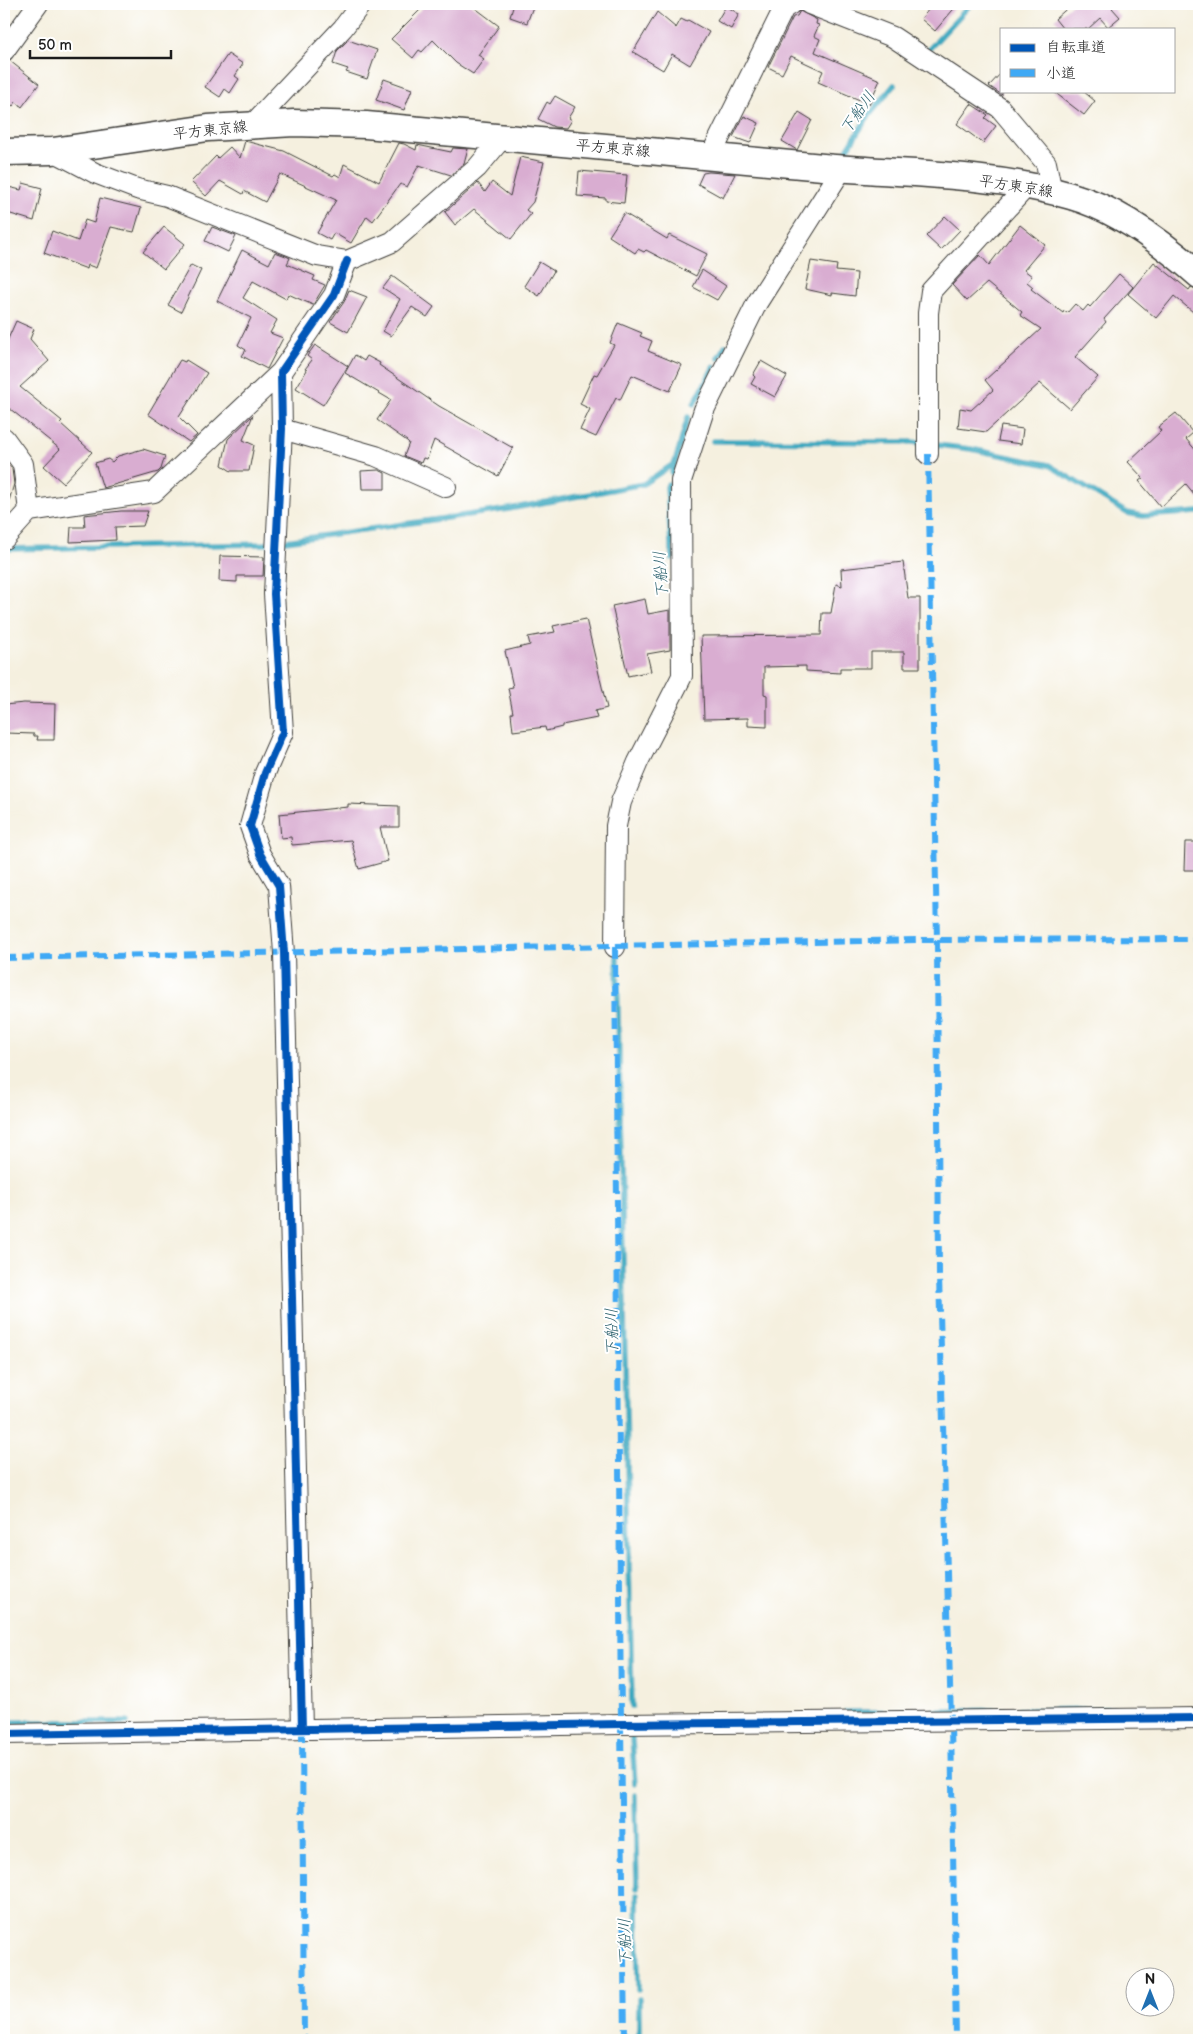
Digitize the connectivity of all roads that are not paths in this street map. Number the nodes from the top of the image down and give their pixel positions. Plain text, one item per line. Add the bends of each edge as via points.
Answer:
1 (38, 4) edge
2 (361, 4) edge
3 (791, 4) edge
4 (809, 4) edge
5 (4, 50) edge
6 (251, 126) junction
7 (502, 138) junction
8 (53, 151) junction
9 (4, 152) edge
10 (710, 157) junction
11 (842, 169) junction
12 (1027, 186) junction
13 (1052, 192) junction
14 (347, 262) junction
15 (1199, 275) edge
16 (281, 372) junction
17 (282, 430) junction
18 (4, 438) edge
19 (928, 454) dead end
20 (446, 487) dead end
21 (28, 511) junction
22 (4, 539) edge
23 (615, 947) dead end
24 (1199, 1718) edge
25 (302, 1729) junction
26 (4, 1734) edge

1 - 5 street
2 - 6 street via 343,28
3 - 10 street via 784,8
4 - 13 street via 893,37 1000,108 1046,163
6 - 7 main road, 平方東京線 via 294,123 366,125
6 - 8 main road, 平方東京線 via 208,128
7 - 10 main road, 平方東京線
7 - 14 street via 477,168 392,242
8 - 9 main road, 平方東京線
8 - 14 street via 128,186 167,196 317,256
10 - 11 main road, 平方東京線
11 - 12 main road, 平方東京線 via 944,175
11 - 23 street via 757,303 704,410 681,481 682,676 621,802 616,826
12 - 13 main road, 平方東京線
12 - 19 street via 931,292 928,313
13 - 15 main road, 平方東京線 via 1073,196 1117,215
14 - 16 street via 334,295
16 - 17 street
16 - 21 street via 154,492
17 - 20 street via 376,456
17 - 25 street via 274,594 283,732 265,773 250,826 260,854 279,886 284,953
18 - 21 street via 23,464
21 - 22 street
24 - 25 street
25 - 26 street

